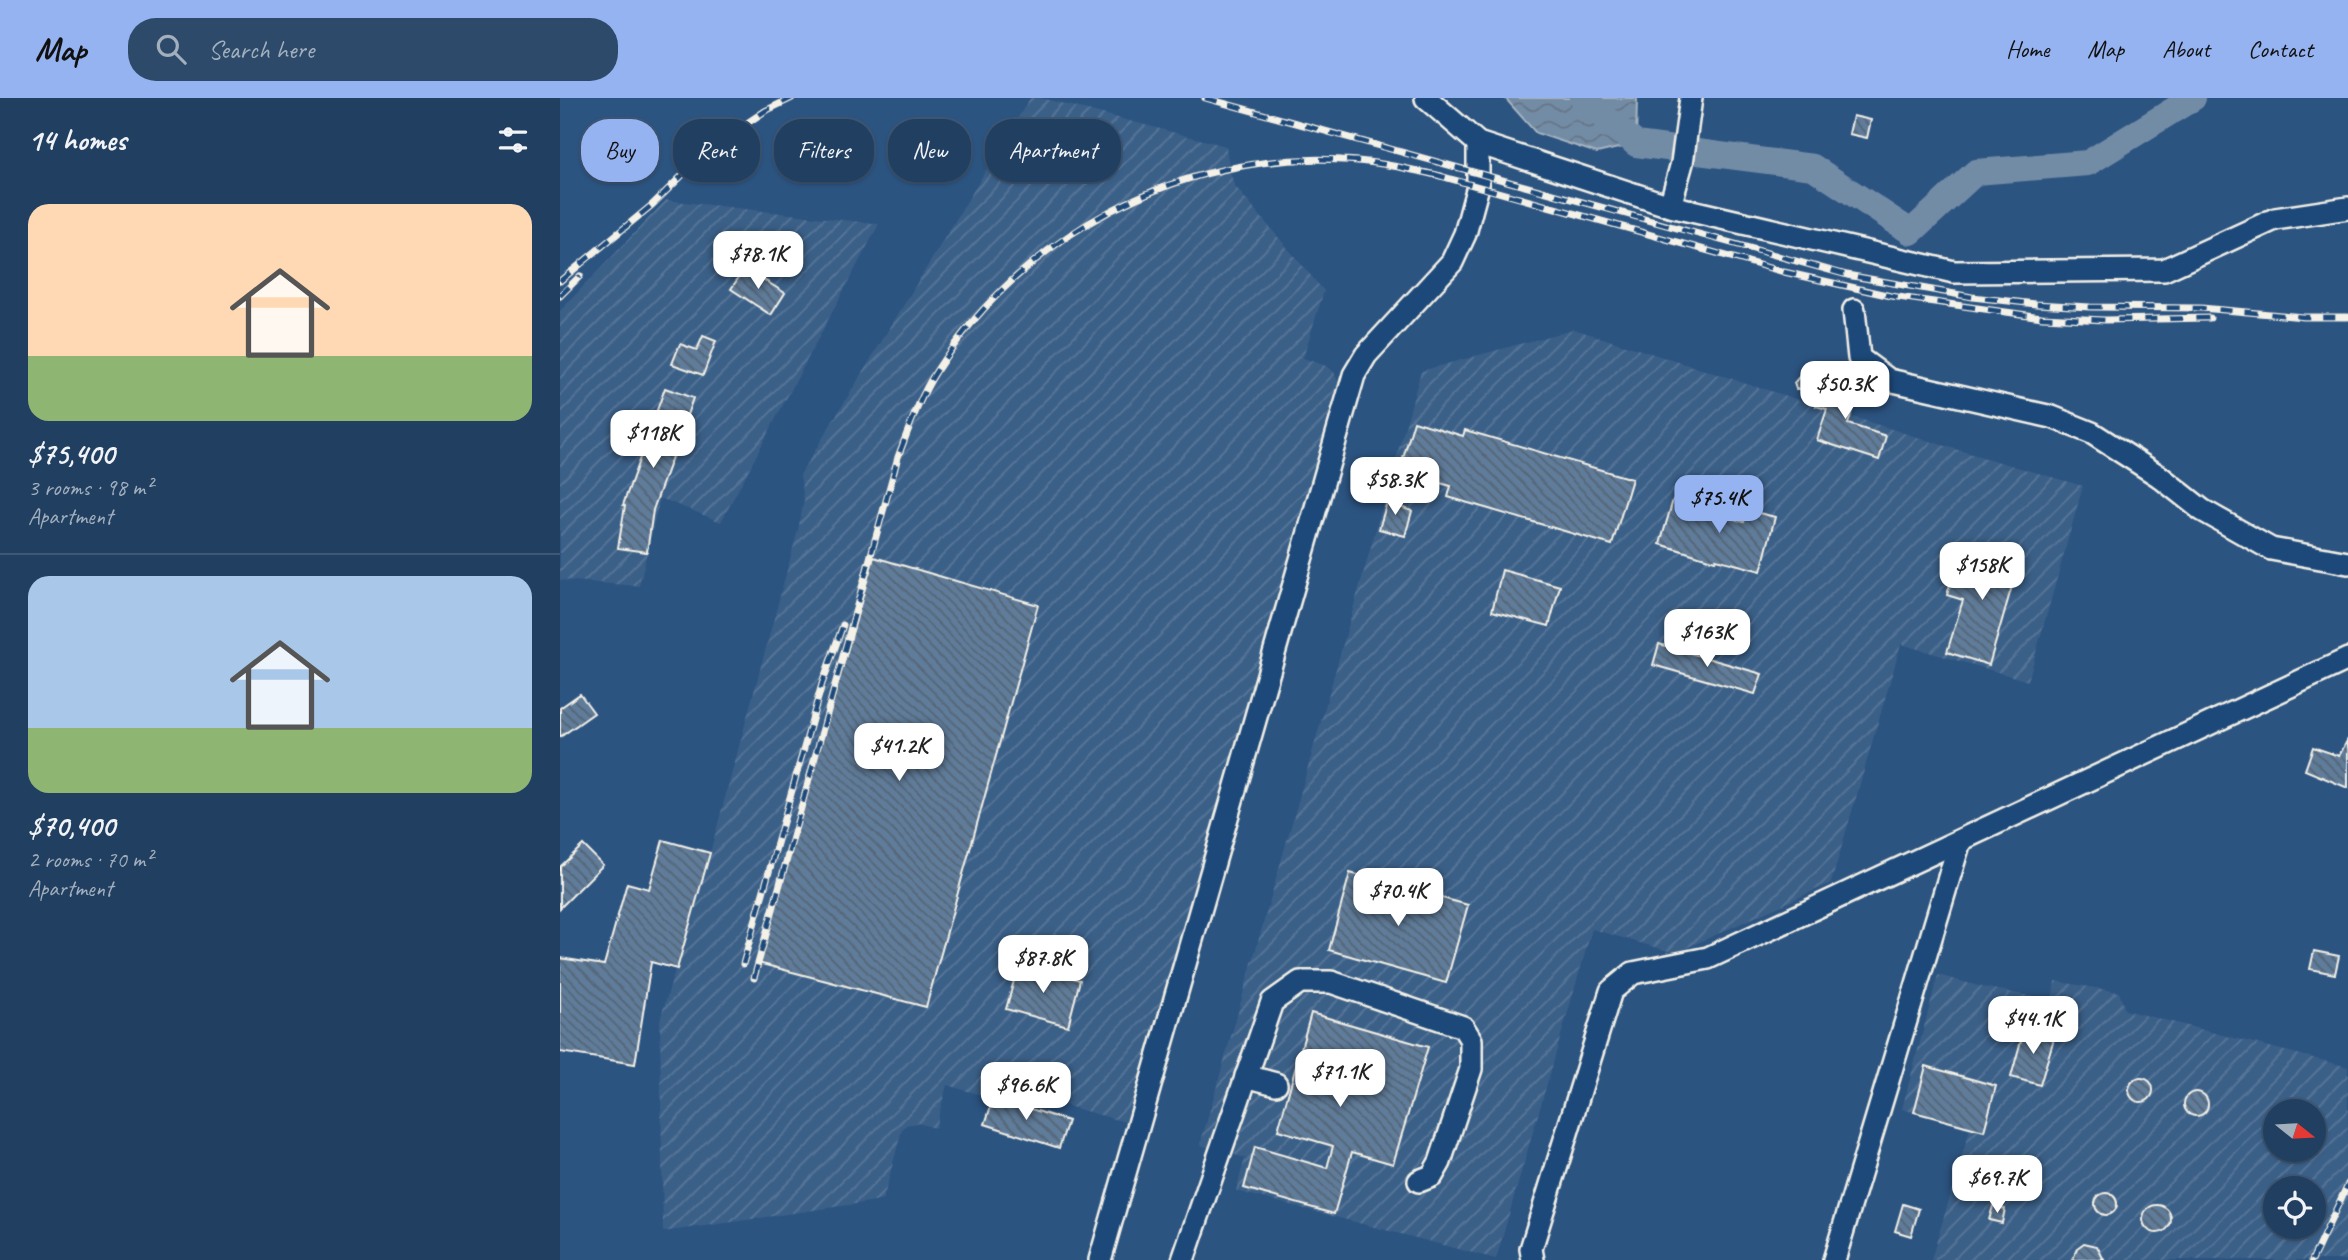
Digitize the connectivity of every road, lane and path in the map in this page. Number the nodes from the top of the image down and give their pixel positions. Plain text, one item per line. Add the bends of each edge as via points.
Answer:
1 (1426, 98) edge
2 (1691, 98) edge
3 (1478, 143) junction
4 (1670, 206) junction
5 (2348, 208) edge
6 (1854, 310) dead end
7 (2348, 563) edge
8 (2348, 659) edge
9 (1960, 841) junction
10 (1246, 1076) junction
11 (1276, 1084) dead end
12 (1419, 1181) dead end
13 (1100, 1260) edge
14 (1183, 1260) edge
15 (1533, 1260) edge
16 (1834, 1260) edge

1 - 3 street
2 - 4 street
3 - 4 street
3 - 13 street via 1478,186 1452,262 1366,355 1354,375
4 - 5 street via 1954,272 2164,270 2275,219
6 - 7 street via 1859,358 1889,380 2052,417 2092,433 2202,510 2271,549
8 - 9 street
9 - 15 street via 1708,958 1633,973 1611,991 1531,1249
9 - 16 street
10 - 11 street
10 - 12 street via 1272,1002 1300,982 1331,982 1463,1027 1471,1040 1471,1069 1440,1162 1432,1176
10 - 14 street

